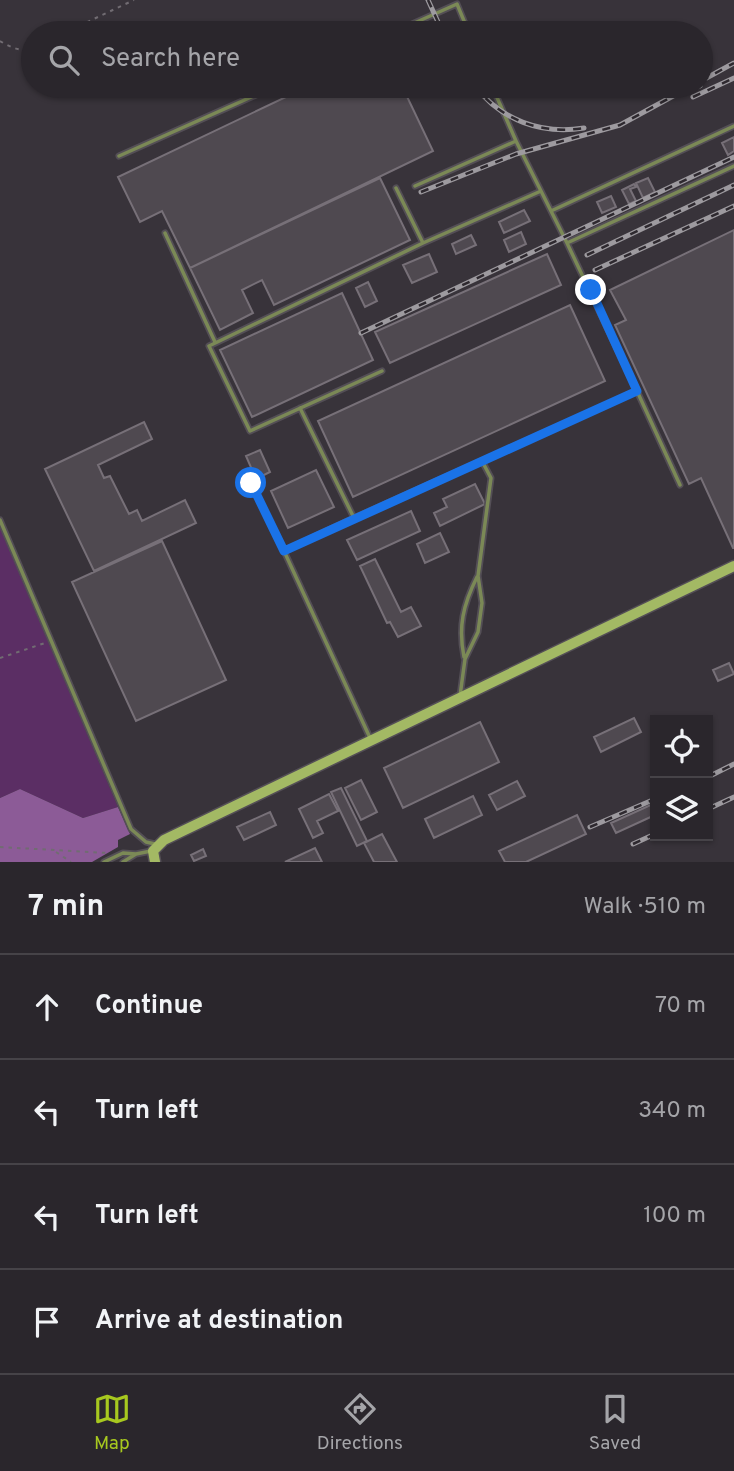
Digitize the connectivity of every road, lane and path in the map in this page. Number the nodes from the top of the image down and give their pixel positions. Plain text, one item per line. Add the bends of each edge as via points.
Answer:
1 (134, 0) edge
2 (89, 21) edge
3 (419, 21) edge
4 (464, 21) edge
5 (0, 41) edge
6 (21, 49) edge
7 (249, 98) edge
8 (497, 98) edge
9 (734, 127) edge
10 (516, 141) junction
11 (119, 156) dead end
12 (734, 166) edge
13 (415, 186) dead end
14 (396, 188) dead end
15 (541, 191) junction
16 (551, 211) junction
17 (165, 233) dead end
18 (423, 243) junction
19 (567, 243) junction
20 (215, 342) junction
21 (382, 371) dead end
22 (637, 391) junction
23 (300, 408) junction
24 (482, 461) junction
25 (251, 483) dead end
26 (680, 485) dead end
27 (354, 518) junction
28 (0, 520) edge
29 (284, 551) junction
30 (734, 566) edge
31 (478, 576) junction
32 (51, 641) junction
33 (0, 658) edge
34 (465, 659) junction
35 (459, 698) junction
36 (371, 741) junction
37 (0, 847) edge
38 (155, 848) junction
39 (55, 851) junction
40 (123, 853) junction
41 (136, 854) junction
42 (71, 862) edge
43 (104, 862) edge
44 (123, 862) edge
45 (155, 862) edge

1 - 2 path
3 - 4 lane via 457,4
5 - 6 path
7 - 11 lane
8 - 10 lane
9 - 16 lane
10 - 13 lane
10 - 15 lane
12 - 19 lane
14 - 18 lane
15 - 16 lane
15 - 18 lane
16 - 19 lane
17 - 20 lane
18 - 20 lane
19 - 22 lane
20 - 23 lane via 209,346 250,431
21 - 23 lane
22 - 24 lane
22 - 26 lane
23 - 27 lane
24 - 27 lane
24 - 31 lane via 491,478
25 - 29 lane
27 - 29 lane
28 - 32 lane
29 - 36 lane
30 - 35 street
31 - 34 lane via 482,603 478,632
31 - 34 lane via 468,595 459,634
32 - 33 path
32 - 38 lane via 131,828
34 - 35 lane
35 - 36 street
36 - 38 street
37 - 39 path
38 - 41 lane
38 - 45 street
39 - 40 path
39 - 42 path
40 - 41 lane
40 - 43 lane
41 - 44 lane

